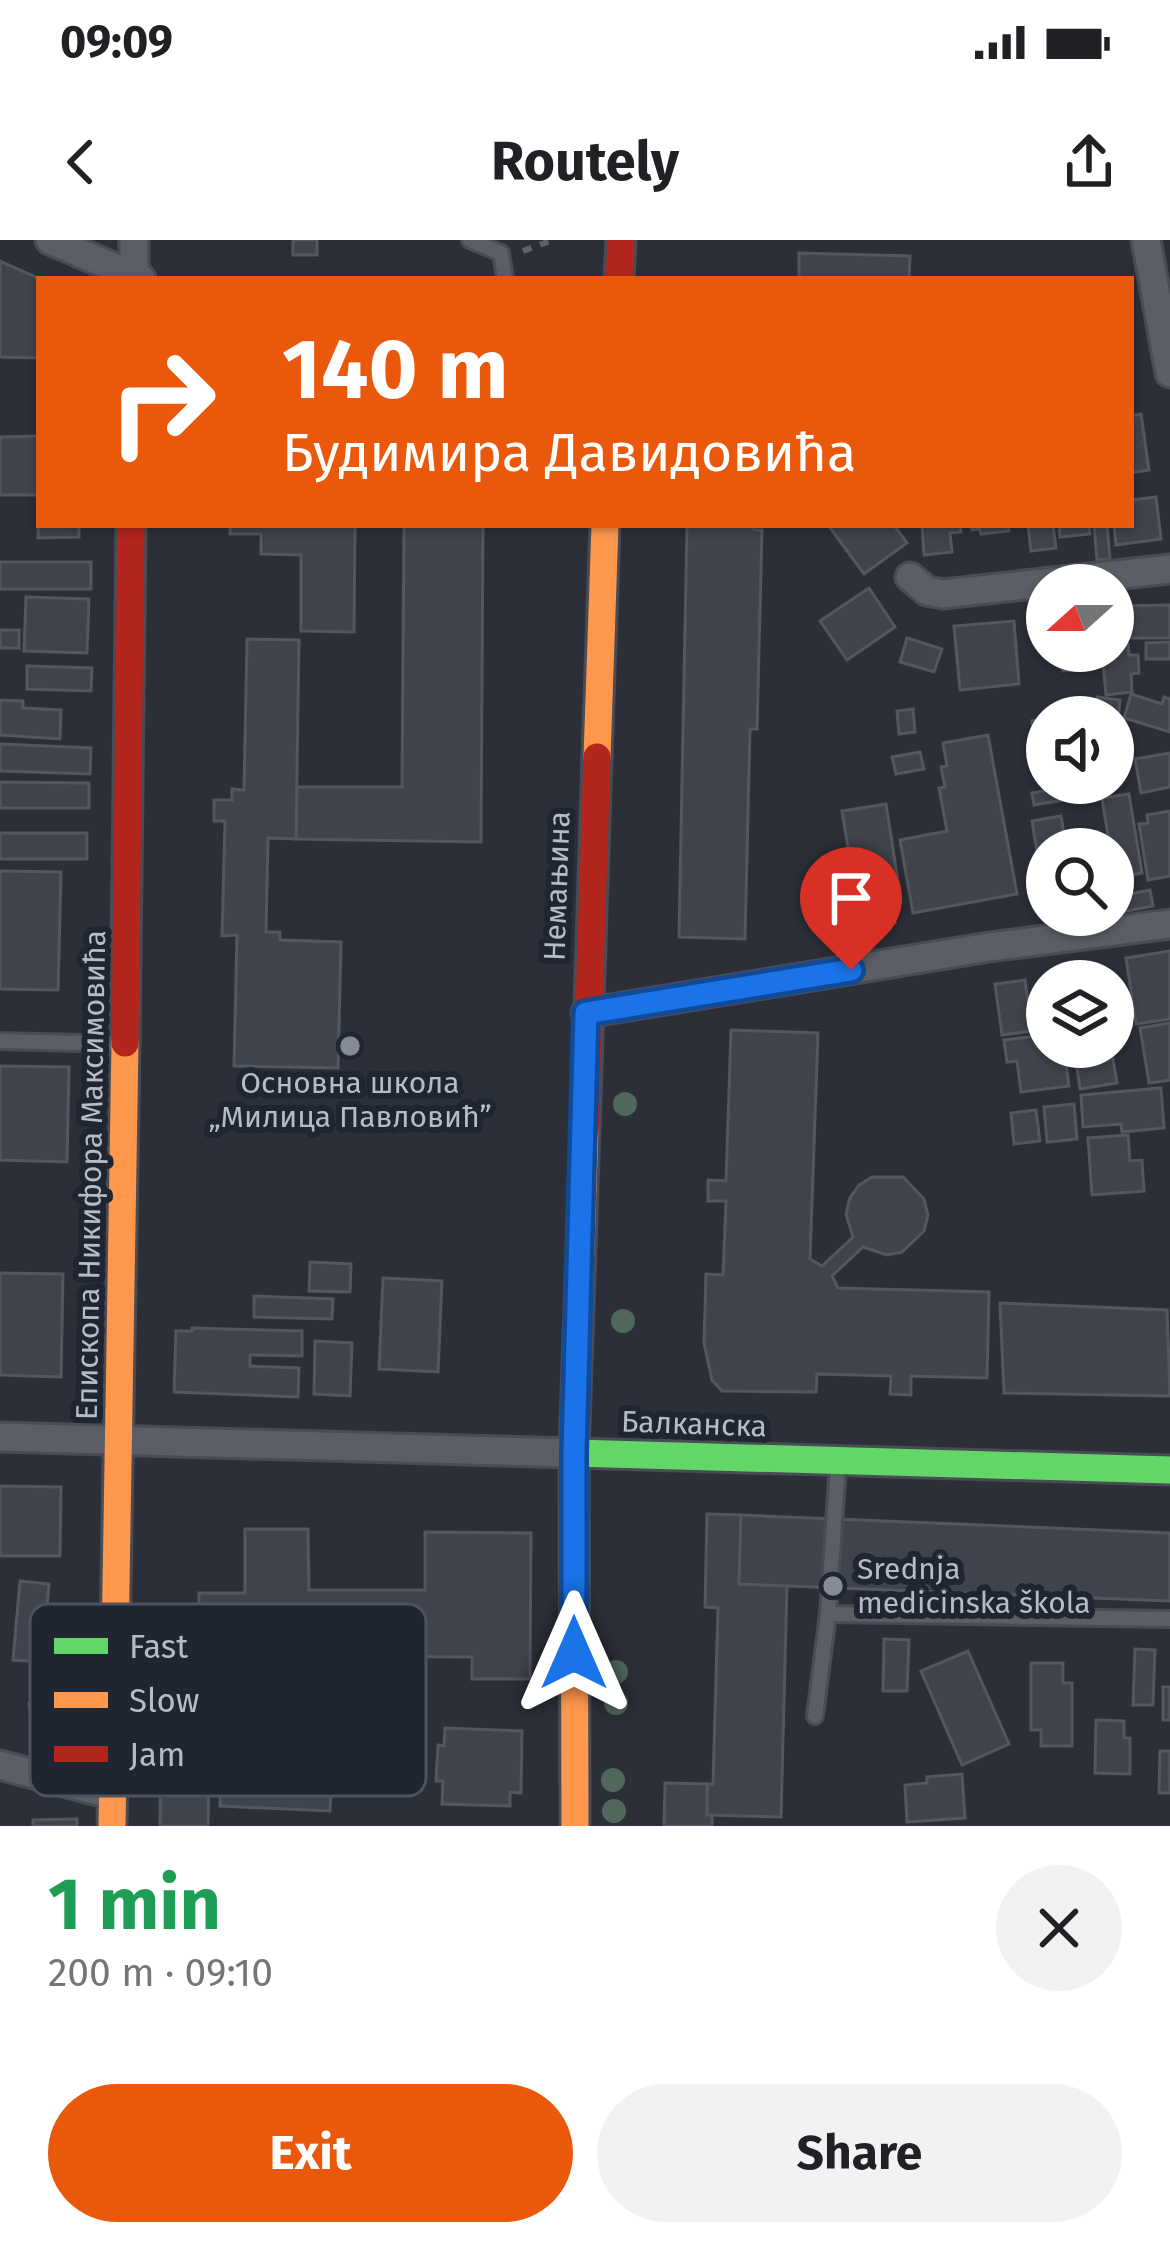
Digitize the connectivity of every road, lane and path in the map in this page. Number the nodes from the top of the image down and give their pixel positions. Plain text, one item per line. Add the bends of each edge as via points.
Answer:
1 (50, 240) edge
2 (134, 240) edge
3 (470, 240) edge
4 (553, 240) edge
5 (621, 240) edge
6 (1146, 240) edge
7 (501, 253) junction
8 (131, 276) edge
9 (136, 276) edge
10 (505, 276) edge
11 (619, 276) edge
12 (1170, 373) edge
13 (131, 528) edge
14 (604, 528) edge
15 (1170, 569) edge
16 (910, 578) dead end
17 (1170, 924) edge
18 (586, 1013) junction
19 (0, 1041) edge
20 (125, 1044) junction
21 (0, 1438) edge
22 (121, 1444) junction
23 (574, 1453) junction
24 (838, 1460) junction
25 (1170, 1470) edge
26 (117, 1604) edge
27 (828, 1614) junction
28 (1170, 1619) edge
29 (815, 1716) dead end
30 (0, 1765) edge
31 (30, 1773) edge
32 (113, 1796) edge
33 (112, 1826) edge
34 (575, 1826) edge

1 - 8 street
2 - 9 street
3 - 7 lane
4 - 7 path
5 - 11 street
6 - 12 street
7 - 10 lane
13 - 20 street, Епископа Никифора Максимовића
14 - 18 street, Немањина
15 - 16 street via 943,594
17 - 18 street
18 - 23 street, Немањина
19 - 20 lane
20 - 22 street, Епископа Никифора Максимовића
21 - 22 street, Балканска
22 - 23 street, Балканска
22 - 26 street, Епископа Никифора Максимовића
23 - 24 street, Балканска
23 - 34 street, Немањина
24 - 25 street, Балканска
24 - 27 lane
27 - 28 lane
27 - 29 lane
30 - 31 street
32 - 33 street, Епископа Никифора Максимовића

